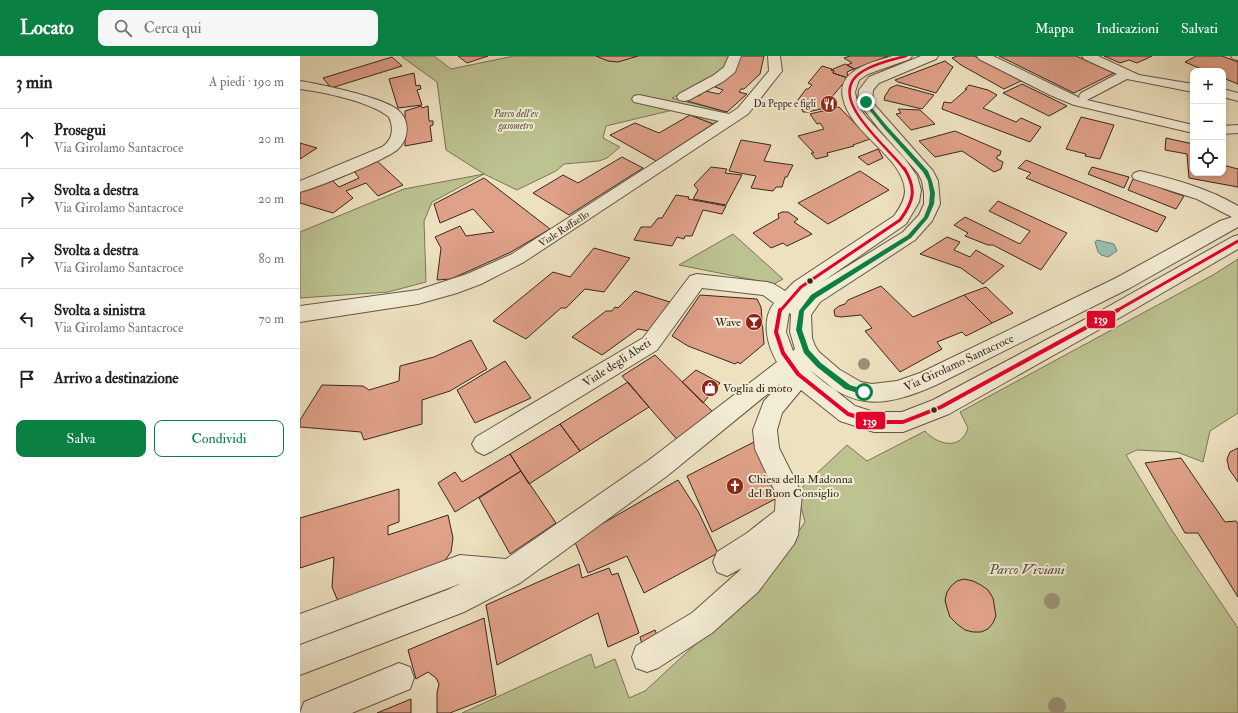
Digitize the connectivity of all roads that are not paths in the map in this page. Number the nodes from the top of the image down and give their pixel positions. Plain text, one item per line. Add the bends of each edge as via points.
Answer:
1 (735, 56) edge
2 (774, 56) edge
3 (906, 56) edge
4 (932, 56) edge
5 (983, 56) edge
6 (1088, 56) edge
7 (1127, 74) junction
8 (300, 85) edge
9 (1190, 87) edge
10 (1226, 94) edge
11 (1086, 96) dead end
12 (684, 97) dead end
13 (1238, 97) edge
14 (639, 99) dead end
15 (731, 119) junction
16 (1190, 128) edge
17 (1238, 129) edge
18 (1226, 130) edge
19 (1140, 176) dead end
20 (300, 187) edge
21 (1234, 220) edge
22 (1238, 241) edge
23 (794, 306) junction
24 (300, 314) edge
25 (798, 363) junction
26 (484, 444) dead end
27 (787, 517) junction
28 (727, 562) dead end
29 (510, 573) junction
30 (300, 629) edge
31 (647, 657) dead end
32 (300, 660) edge
33 (399, 678) dead end
34 (315, 713) edge

1 - 12 street via 730,69 719,78
2 - 15 street, Viale Raffaello via 776,71 743,111
3 - 23 street, Via Girolamo Santacroce via 864,71 854,79 848,91 850,106 908,174 913,189 910,205 900,220 801,286
4 - 23 street, Via Girolamo Santacroce via 881,76 866,90 866,102 925,171 930,181 932,204 926,217 910,236 814,297
5 - 16 street via 1079,102
6 - 7 street
7 - 9 street via 1136,78
7 - 11 street
8 - 20 street via 314,86 376,105 394,113 400,125 398,140 392,147
10 - 13 street
14 - 15 street
15 - 24 street, Viale Raffaello via 518,258 474,279 418,297
17 - 18 street
19 - 21 street via 1226,206
21 - 25 street, Via Girolamo Santacroce via 1156,264 1000,344 900,391 875,394 864,392 848,387 819,365
22 - 25 street, Via Girolamo Santacroce via 941,407 903,422 874,422 848,414 813,387
23 - 25 street, Via Girolamo Santacroce via 780,309 776,332 783,353
23 - 26 street, Viale degli Abeti via 767,289 697,281 650,344
25 - 27 street via 791,387 772,408 766,430 767,449 789,494
25 - 29 street via 658,468
27 - 28 street
27 - 31 street via 785,535 748,582 702,624
29 - 30 street via 460,569
29 - 32 street via 454,602
33 - 34 street

